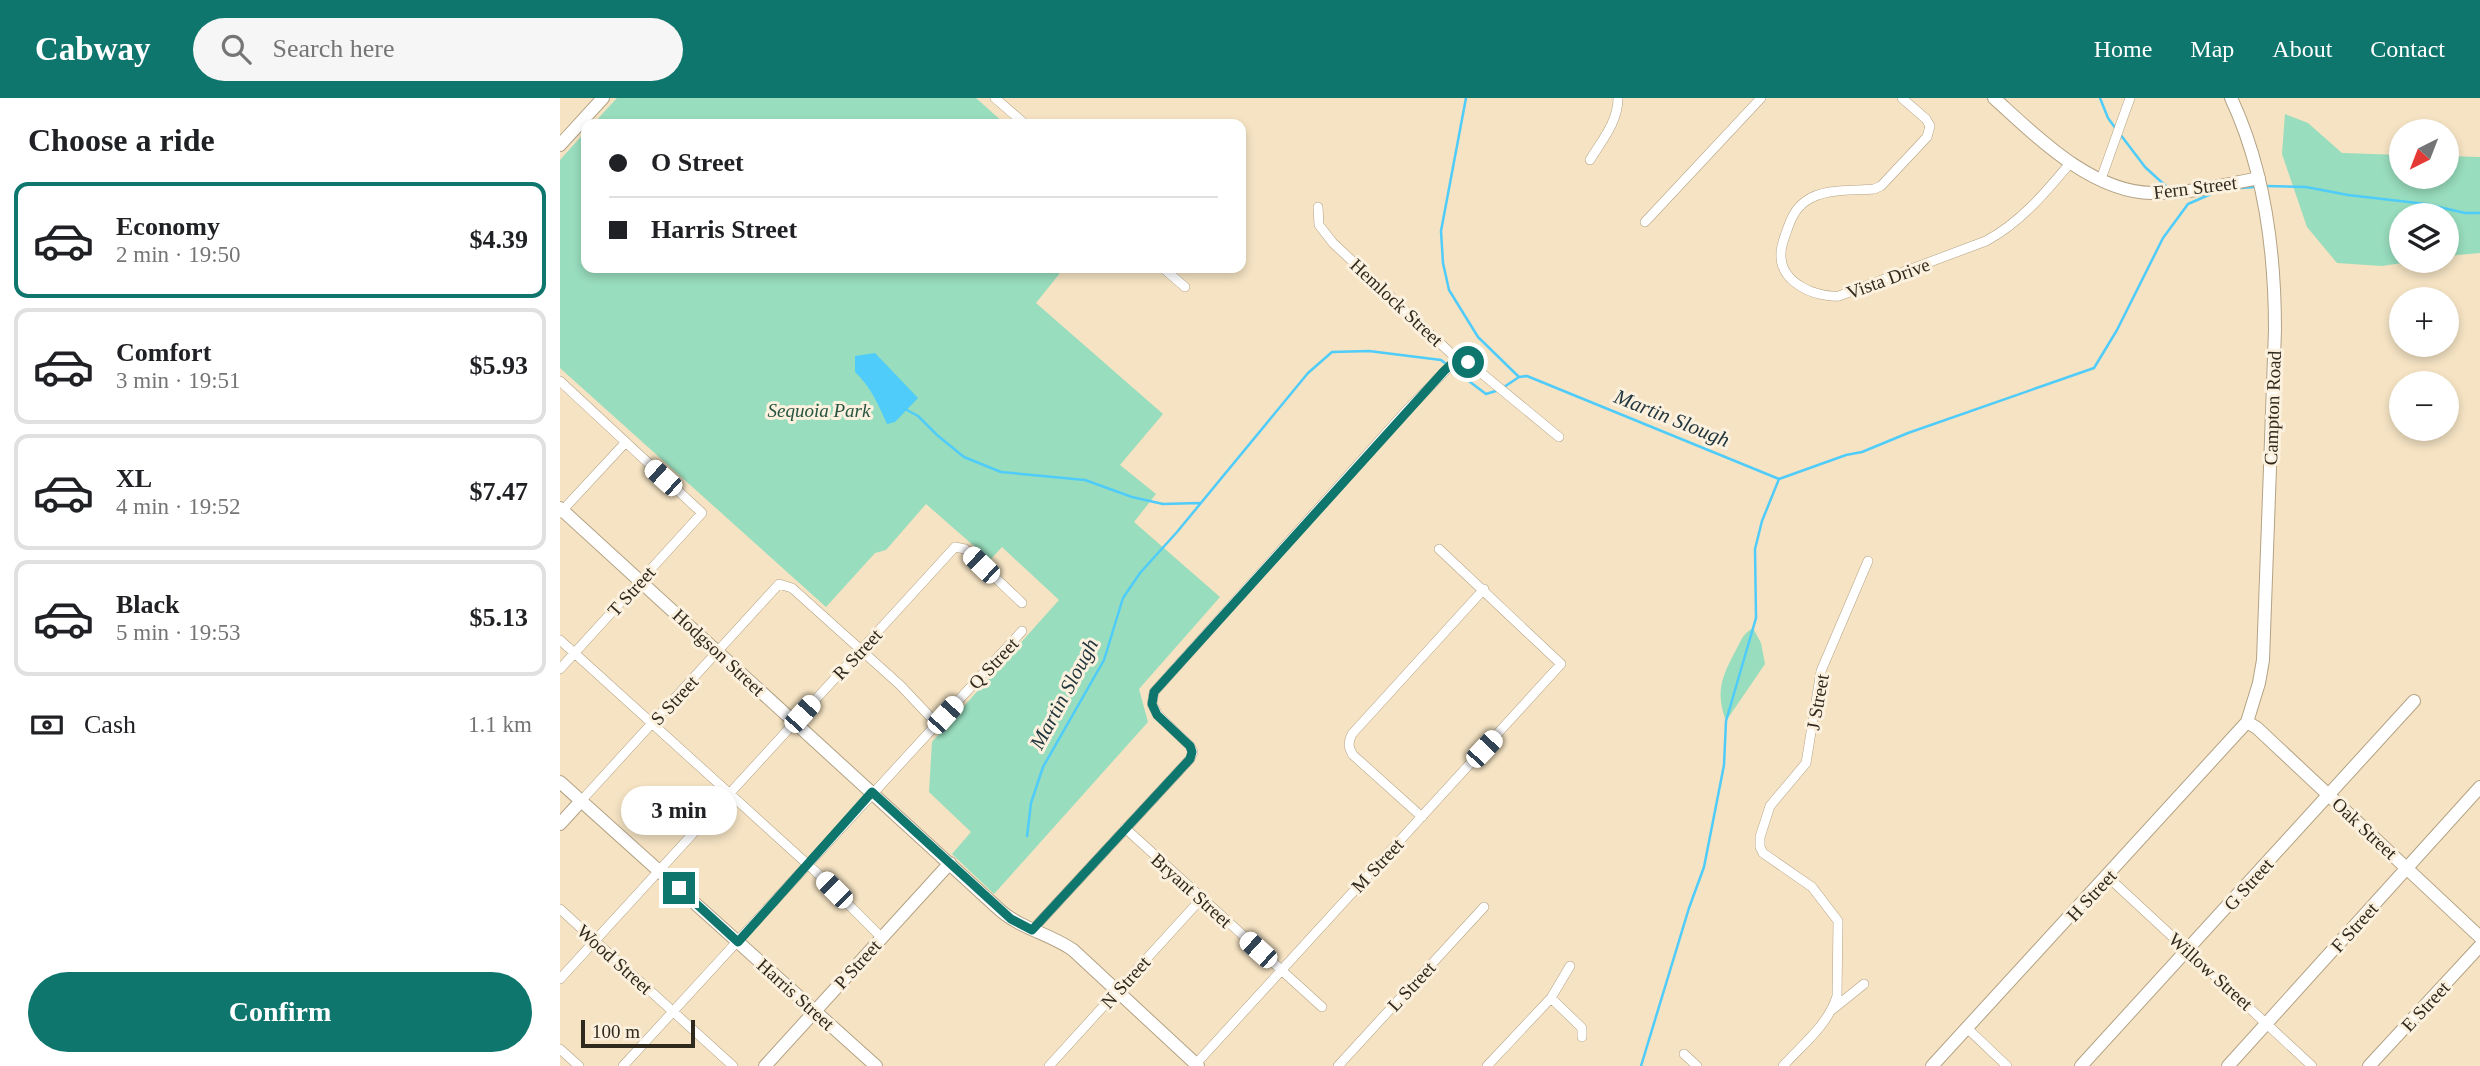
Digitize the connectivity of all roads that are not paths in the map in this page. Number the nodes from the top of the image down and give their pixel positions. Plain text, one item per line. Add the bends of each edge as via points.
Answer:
1 (603, 98) edge
2 (995, 98) edge
3 (1618, 98) edge
4 (1762, 98) edge
5 (1902, 98) edge
6 (1994, 98) edge
7 (2130, 98) edge
8 (2231, 98) edge
9 (584, 119) edge
10 (1020, 119) edge
11 (581, 122) edge
12 (560, 145) edge
13 (1590, 160) dead end
14 (2071, 162) junction
15 (2259, 178) junction
16 (2101, 179) junction
17 (1318, 207) dead end
18 (1645, 222) dead end
19 (1169, 273) edge
20 (1185, 287) dead end
21 (1457, 359) junction
22 (560, 381) edge
23 (1559, 437) dead end
24 (625, 443) junction
25 (561, 510) edge
26 (1439, 549) dead end
27 (1868, 561) dead end
28 (641, 581) junction
29 (1483, 589) junction
30 (1022, 603) dead end
31 (1022, 631) dead end
32 (560, 640) edge
33 (861, 649) junction
34 (719, 651) junction
35 (575, 653) junction
36 (560, 669) edge
37 (2414, 701) dead end
38 (795, 722) junction
39 (2247, 722) junction
40 (652, 723) junction
41 (936, 723) junction
42 (560, 782) edge
43 (2480, 787) edge
44 (872, 792) junction
45 (729, 794) junction
46 (2329, 794) junction
47 (581, 801) junction
48 (1422, 817) junction
49 (560, 824) edge
50 (1125, 828) junction
51 (950, 863) junction
52 (807, 864) junction
53 (2407, 868) junction
54 (659, 871) junction
55 (2108, 877) junction
56 (1201, 899) junction
57 (1484, 907) dead end
58 (560, 909) edge
59 (1032, 930) junction
60 (2480, 937) edge
61 (882, 938) junction
62 (594, 941) junction
63 (738, 942) junction
64 (2480, 946) edge
65 (2187, 950) junction
66 (1570, 966) dead end
67 (1280, 970) junction
68 (560, 979) edge
69 (1864, 984) dead end
70 (1117, 991) junction
71 (1551, 998) junction
72 (1322, 1007) dead end
73 (1832, 1010) junction
74 (673, 1011) junction
75 (815, 1011) junction
76 (2267, 1023) junction
77 (1967, 1028) junction
78 (1582, 1037) dead end
79 (560, 1049) edge
80 (1684, 1054) dead end
81 (1196, 1065) edge
82 (579, 1066) edge
83 (623, 1066) edge
84 (733, 1066) edge
85 (765, 1066) edge
86 (876, 1066) edge
87 (1049, 1066) edge
88 (1338, 1066) edge
89 (1487, 1066) edge
90 (1697, 1066) edge
91 (1783, 1066) edge
92 (1933, 1066) edge
93 (2007, 1066) edge
94 (2081, 1066) edge
95 (2228, 1066) edge
96 (2312, 1066) edge
97 (2370, 1066) edge

1 - 9 street
2 - 10 street
3 - 13 street via 1618,111
4 - 18 street
5 - 14 street, Vista Drive via 1926,119 1930,126 1927,137 1881,186 1819,194 1805,201 1790,222 1781,261 1793,281 1815,295 1839,296 1986,241 2026,213
6 - 14 street, Fern Street
7 - 16 street
8 - 15 street, Campton Road
11 - 12 street
14 - 16 street, Fern Street
15 - 16 street, Fern Street via 2152,193
15 - 39 street, Campton Road via 2273,263 2275,330 2263,660
17 - 21 street, Hemlock Street via 1319,225 1333,243
19 - 20 street
21 - 23 street, Hemlock Street via 1468,362
21 - 50 street via 1154,692 1152,704 1157,715 1192,752
22 - 24 street
24 - 25 street
24 - 28 street, T Street via 702,513
25 - 28 street, Hodgson Street
26 - 29 street
27 - 73 street, J Street via 1821,671 1806,763 1770,806 1760,837 1763,853 1812,887 1838,921 1837,996
28 - 34 street, Hodgson Street
28 - 35 street, T Street
29 - 48 street via 1352,734 1349,748
29 - 48 street, M Street via 1561,664
30 - 33 street, R Street via 965,550 956,547
31 - 41 street, Q Street
32 - 35 street
33 - 34 street, S Street via 792,588 779,584
33 - 38 street, R Street
33 - 41 street
34 - 38 street, Hodgson Street
34 - 40 street, S Street
35 - 36 street, T Street
35 - 40 street
37 - 46 street, G Street
38 - 44 street, Hodgson Street
38 - 45 street, R Street
39 - 46 street, Oak Street
39 - 55 street, H Street
40 - 45 street
40 - 47 street, S Street
41 - 44 street, Q Street
42 - 47 street, Harris Street
43 - 53 street, F Street
44 - 51 street, Hodgson Street
44 - 52 street, Q Street
45 - 52 street
45 - 54 street, R Street
46 - 53 street, Oak Street
46 - 65 street, G Street
47 - 49 street, S Street
47 - 54 street, Harris Street
48 - 67 street, M Street
50 - 56 street, Bryant Street
50 - 59 street
51 - 59 street, Hodgson Street via 1011,919
51 - 61 street, P Street
52 - 61 street
52 - 63 street, Q Street
53 - 60 street, Oak Street
53 - 76 street, F Street
54 - 62 street, R Street
54 - 63 street, Harris Street
55 - 65 street, Willow Street
55 - 77 street, H Street
56 - 67 street, Bryant Street
56 - 70 street, N Street
57 - 88 street, L Street
58 - 62 street, Wood Street
59 - 70 street, Hodgson Street via 1073,950
61 - 75 street, P Street
62 - 68 street, R Street
62 - 74 street, Wood Street
63 - 74 street, Q Street
63 - 75 street, Harris Street
64 - 97 street, E Street
65 - 76 street, Willow Street
65 - 94 street, G Street
66 - 71 street
67 - 72 street, Bryant Street
67 - 81 street, M Street
69 - 73 street
70 - 81 street, Hodgson Street
70 - 87 street, N Street
71 - 78 street via 1582,1028
71 - 89 street
73 - 91 street
74 - 83 street, Q Street
74 - 84 street, Wood Street
75 - 85 street, P Street
75 - 86 street, Harris Street
76 - 95 street, F Street
76 - 96 street, Willow Street
77 - 92 street, H Street
77 - 93 street
79 - 82 street
80 - 90 street

